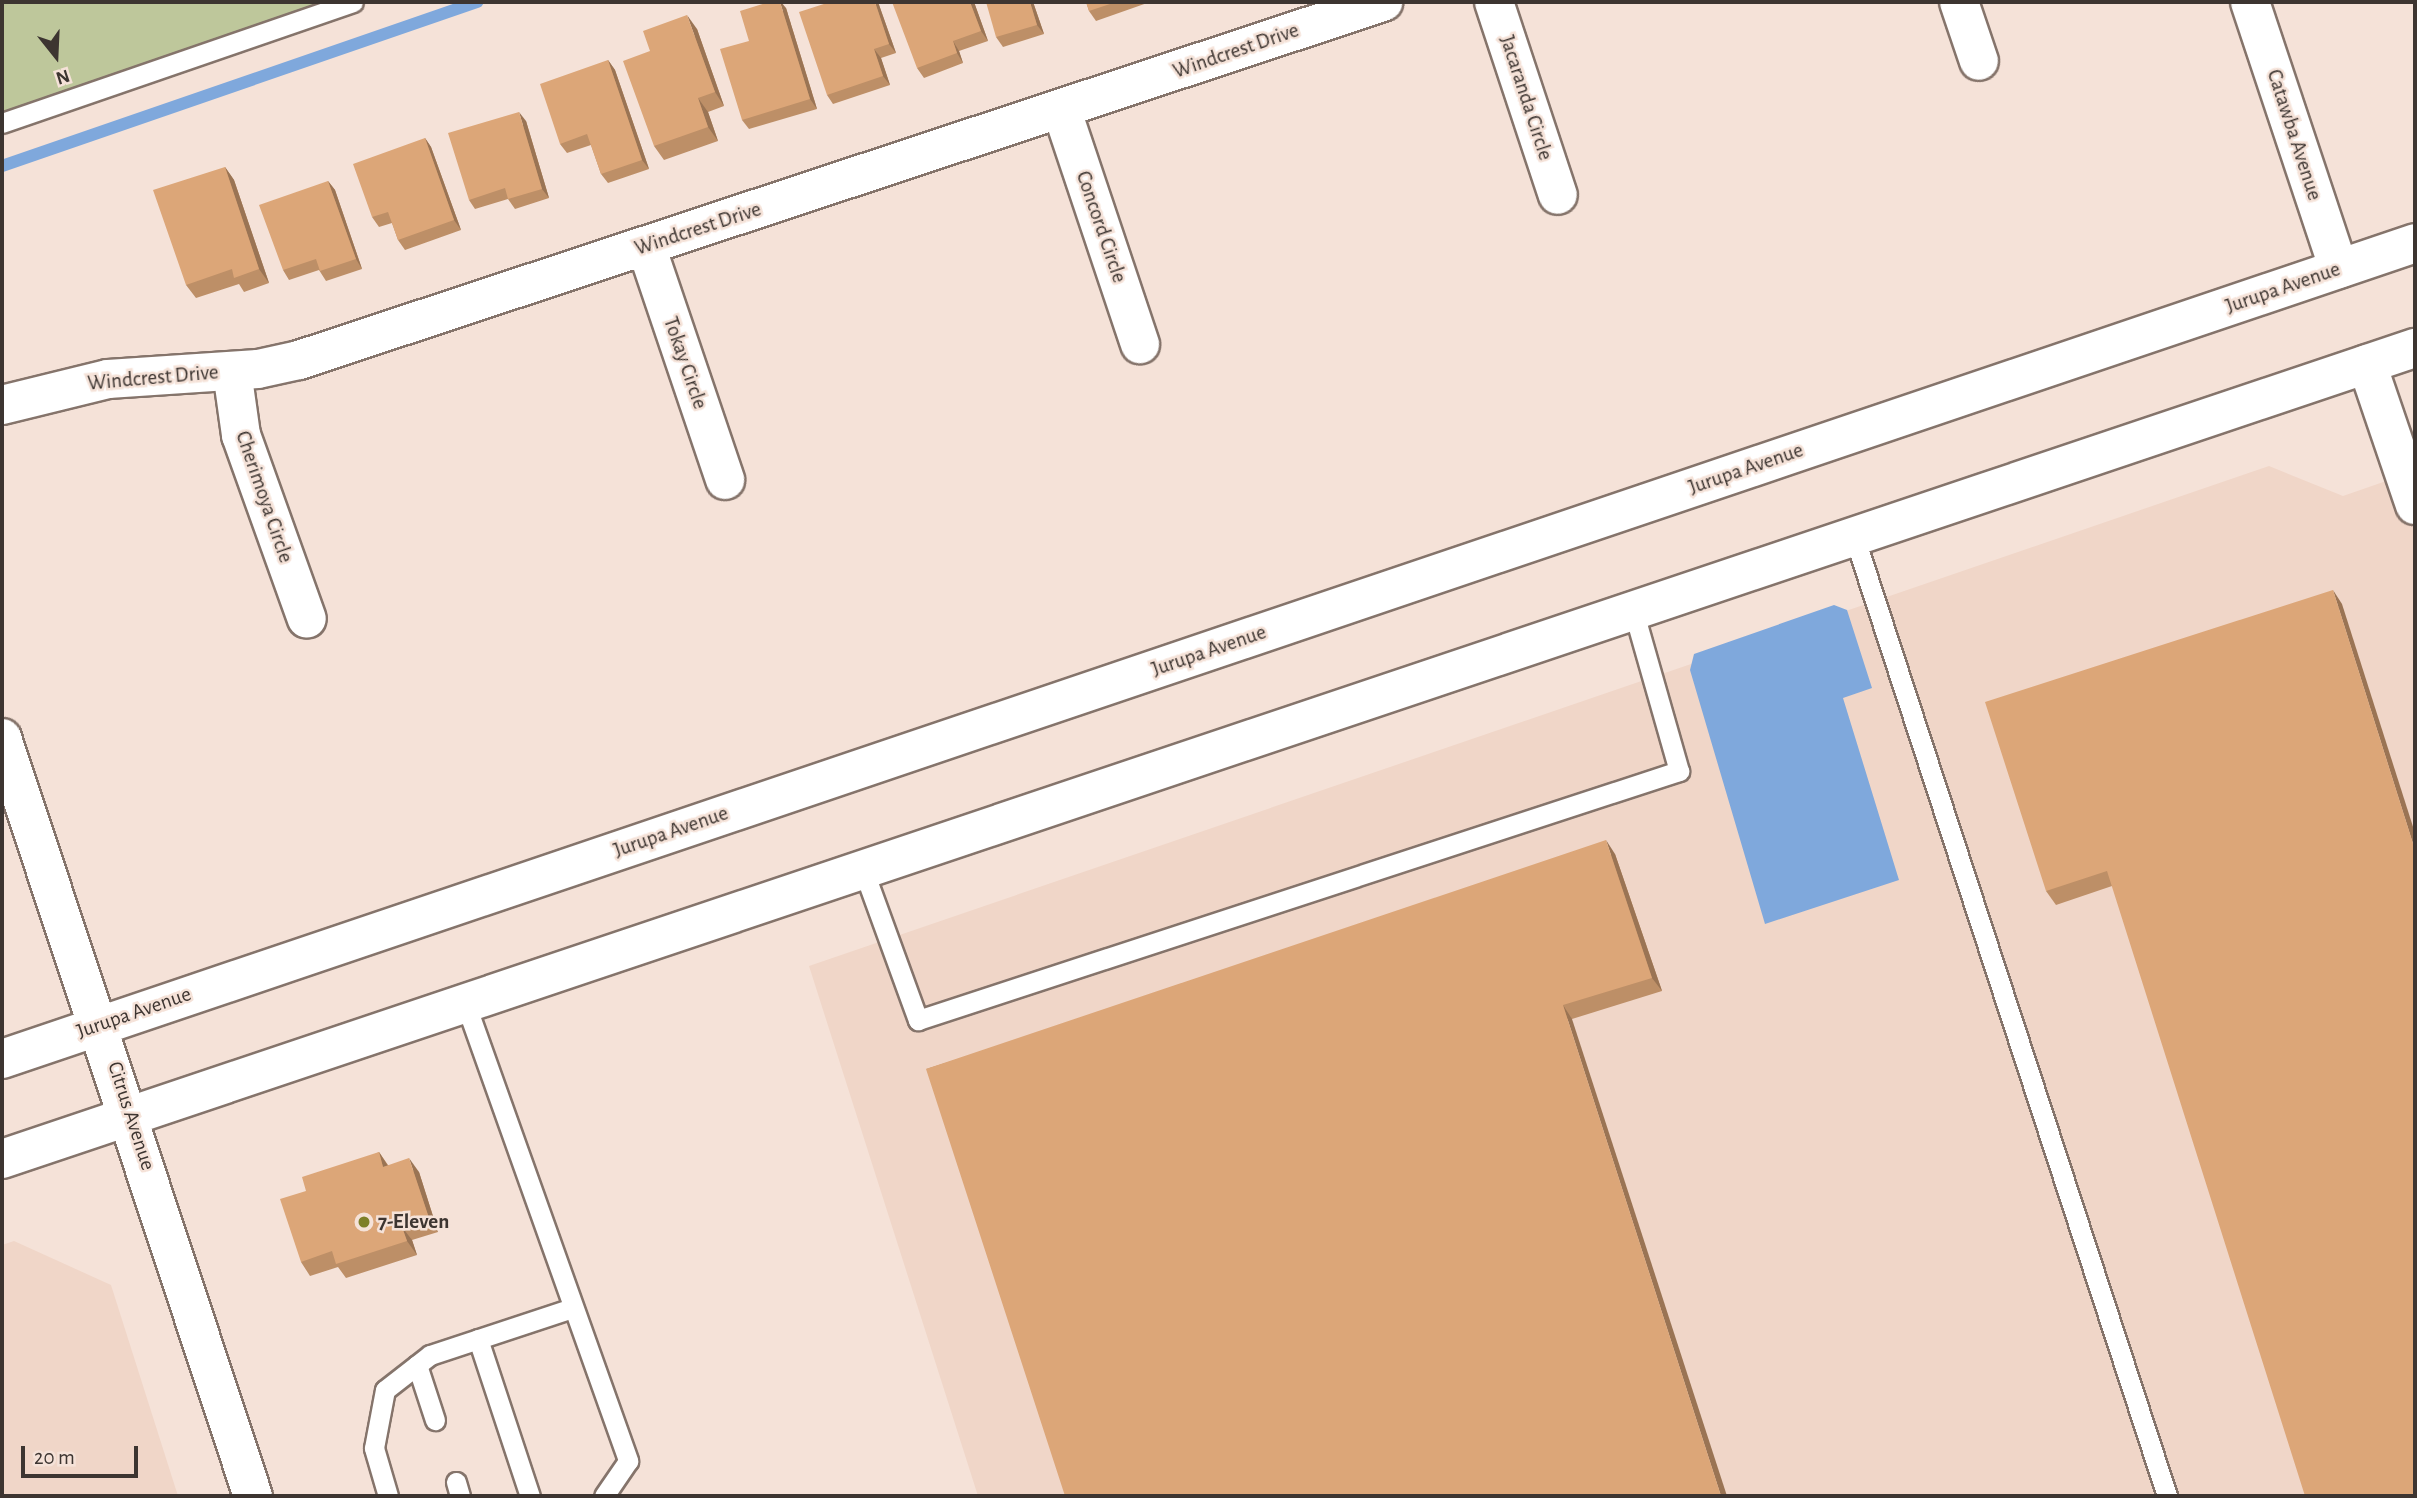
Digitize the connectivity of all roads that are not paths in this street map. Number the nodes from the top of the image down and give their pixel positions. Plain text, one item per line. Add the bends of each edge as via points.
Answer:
1 (353, 2) edge
2 (1383, 2) edge
3 (1494, 2) edge
4 (1959, 2) edge
5 (2250, 2) edge
6 (1979, 61) dead end
7 (1062, 111) junction
8 (2, 123) edge
9 (1558, 195) dead end
10 (2415, 243) edge
11 (646, 246) junction
12 (2339, 269) junction
13 (1140, 344) dead end
14 (2415, 348) edge
15 (2367, 364) junction
16 (232, 371) junction
17 (2, 405) edge
18 (725, 481) dead end
19 (2415, 505) edge
20 (1854, 536) junction
21 (1633, 610) junction
22 (307, 619) dead end
23 (2, 738) edge
24 (863, 869) junction
25 (466, 1005) junction
26 (101, 1025) junction
27 (2, 1059) edge
28 (132, 1115) junction
29 (2, 1159) edge
30 (572, 1308) junction
31 (478, 1339) junction
32 (417, 1365) junction
33 (435, 1420) dead end
34 (253, 1496) edge
35 (388, 1496) edge
36 (530, 1496) edge
37 (604, 1496) edge
38 (2167, 1496) edge

1 - 8 lane
2 - 7 main road, Windcrest Drive
3 - 9 main road, Jacaranda Circle
4 - 6 main road
5 - 12 main road, Catawba Avenue
7 - 11 main road, Windcrest Drive
7 - 13 main road, Concord Circle
10 - 12 main road, Jurupa Avenue
11 - 16 main road, Windcrest Drive via 352,344
11 - 18 main road, Tokay Circle
12 - 26 main road, Jurupa Avenue
14 - 15 main road
15 - 19 main road
15 - 20 main road
16 - 17 main road, Windcrest Drive via 107,379
16 - 22 main road, Cherimoya Circle via 240,435
20 - 21 main road
20 - 38 lane
21 - 24 main road
21 - 24 lane via 1679,771 918,1020
23 - 26 main road, Citrus Avenue
24 - 25 main road
25 - 28 main road
25 - 30 lane
26 - 27 main road, Jurupa Avenue
26 - 28 main road, Citrus Avenue
28 - 29 main road
28 - 34 main road, Citrus Avenue
30 - 31 lane
30 - 37 lane via 628,1461
31 - 32 lane
31 - 36 lane
32 - 33 lane
32 - 35 lane via 385,1390 374,1425

